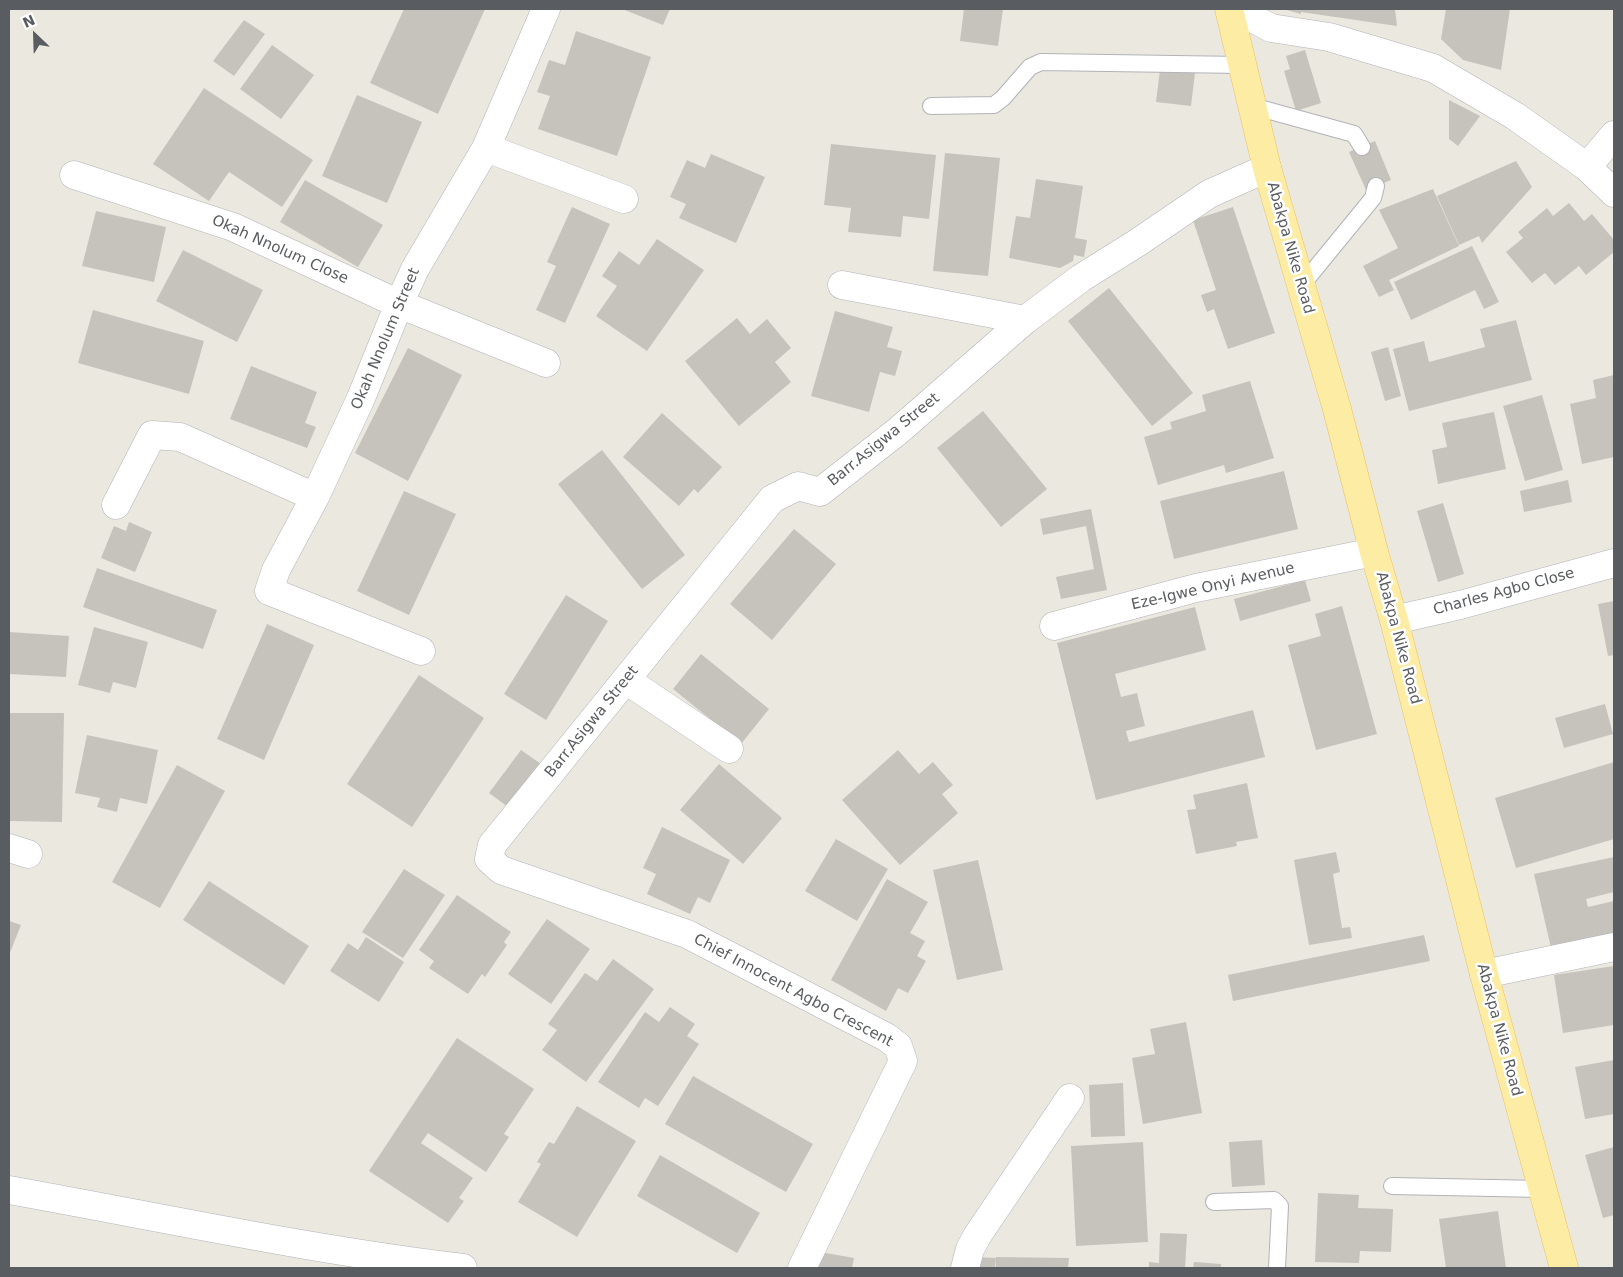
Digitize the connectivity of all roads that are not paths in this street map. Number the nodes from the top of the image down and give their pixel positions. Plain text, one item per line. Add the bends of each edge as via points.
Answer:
1 (546, 9) edge
2 (1229, 9) edge
3 (1235, 9) edge
4 (1242, 65) junction
5 (931, 106) dead end
6 (1252, 106) junction
7 (1614, 134) edge
8 (1362, 146) dead end
9 (486, 148) junction
10 (1587, 167) junction
11 (1267, 168) junction
12 (74, 175) dead end
13 (1376, 186) dead end
14 (1614, 193) edge
15 (624, 199) dead end
16 (842, 285) dead end
17 (1301, 286) junction
18 (399, 304) junction
19 (1025, 320) junction
20 (546, 363) dead end
21 (314, 497) junction
22 (116, 505) dead end
23 (1374, 552) junction
24 (1614, 563) edge
25 (1394, 620) junction
26 (1054, 626) dead end
27 (421, 651) dead end
28 (626, 680) junction
29 (729, 749) dead end
30 (489, 859) joint
31 (1614, 947) edge
32 (1484, 974) junction
33 (1070, 1098) dead end
34 (1392, 1186) dead end
35 (1543, 1189) junction
36 (9, 1190) edge
37 (1214, 1202) dead end
38 (406, 1265) edge
39 (463, 1268) edge
40 (802, 1268) edge
41 (965, 1268) edge
42 (1277, 1268) edge
43 (1564, 1268) edge

1 - 9 street, Okah Nnolum Street
2 - 4 main road, Abakpa Nike Road
3 - 10 street via 1271,28 1329,37 1432,68 1515,116
4 - 5 lane via 1041,62 1030,67 994,104
4 - 6 main road, Abakpa Nike Road
6 - 8 lane via 1354,134
6 - 11 main road, Abakpa Nike Road
7 - 10 street
9 - 15 street
9 - 18 street, Okah Nnolum Street via 415,269
10 - 14 street
11 - 17 main road, Abakpa Nike Road
11 - 19 street, Barr.Asigwa Street via 1209,194 1081,278
12 - 18 street, Okah Nnolum Close via 233,227
13 - 17 lane via 1373,198
16 - 19 street
17 - 23 main road, Abakpa Nike Road
18 - 20 street, Okah Nnolum Close
18 - 21 street, Okah Nnolum Street via 362,398
19 - 28 street, Barr.Asigwa Street via 898,431 820,492 798,486 772,499
21 - 22 street via 180,437 152,435
21 - 27 street, Okah Nnolum Street via 269,590
23 - 25 main road, Abakpa Nike Road
23 - 26 street, Eze-Igwe Onyi Avenue via 1196,588
24 - 25 street, Charles Agbo Close
25 - 32 main road, Abakpa Nike Road
28 - 29 street
28 - 30 street, Barr.Asigwa Street via 492,846
30 - 40 street, Chief Innocent Agbo Crescent via 501,870 687,934 898,1046 903,1061
31 - 32 street
32 - 35 main road, Abakpa Nike Road
33 - 41 street via 977,1236
34 - 35 lane
35 - 43 main road, Abakpa Nike Road
36 - 38 street
37 - 42 lane via 1274,1200 1280,1206
38 - 39 street

